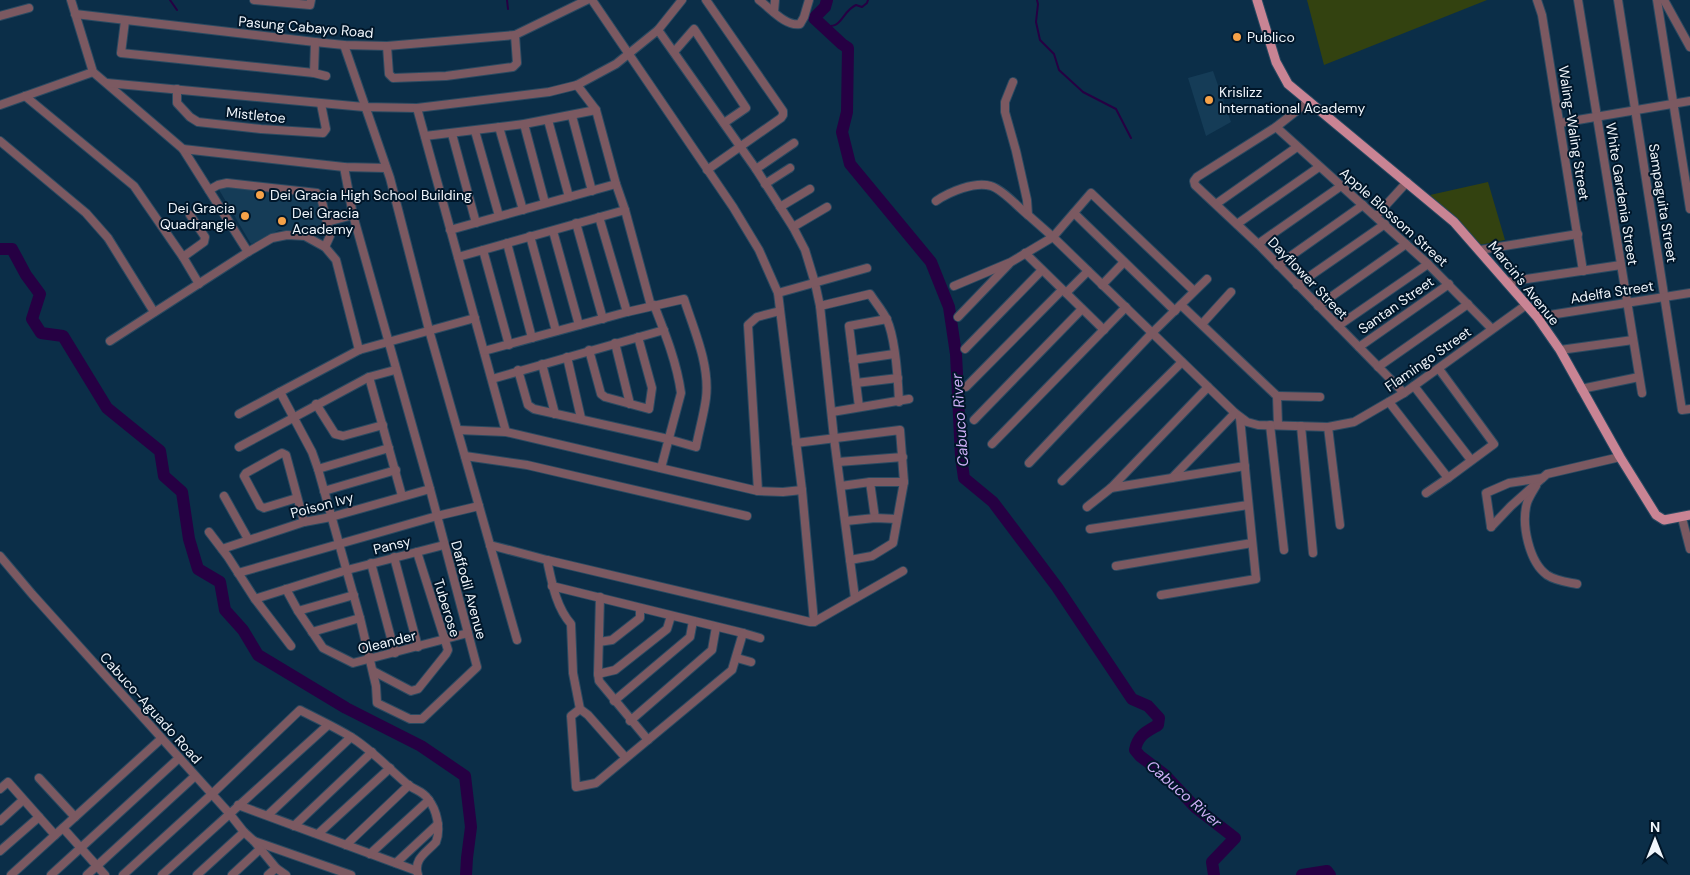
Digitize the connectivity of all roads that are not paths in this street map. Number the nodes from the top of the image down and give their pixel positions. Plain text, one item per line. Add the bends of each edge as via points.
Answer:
1 (72, 0) edge
2 (254, 0) edge
3 (311, 0) edge
4 (587, 0) edge
5 (592, 0) edge
6 (682, 0) edge
7 (706, 0) edge
8 (759, 0) edge
9 (775, 0) edge
10 (809, 0) edge
11 (1258, 0) edge
12 (1537, 0) edge
13 (1578, 0) edge
14 (1618, 0) edge
15 (1657, 0) edge
16 (1664, 0) edge
17 (29, 8) dead end
18 (774, 12) junction
19 (75, 14) junction
20 (0, 16) edge
21 (125, 21) junction
22 (658, 30) junction
23 (515, 35) junction
24 (316, 42) junction
25 (344, 45) junction
26 (387, 46) junction
27 (1690, 47) edge
28 (674, 52) junction
29 (628, 54) junction
30 (93, 72) junction
31 (314, 73) junction
32 (326, 76) dead end
33 (1013, 82) dead end
34 (107, 83) junction
35 (577, 85) junction
36 (177, 89) junction
37 (25, 96) junction
38 (1309, 101) junction
39 (1690, 101) edge
40 (321, 104) junction
41 (1673, 104) junction
42 (0, 105) edge
43 (364, 107) junction
44 (417, 108) junction
45 (596, 110) junction
46 (1635, 110) junction
47 (572, 116) junction
48 (1597, 117) junction
49 (548, 120) junction
50 (724, 123) junction
51 (1560, 123) junction
52 (524, 124) junction
53 (500, 127) junction
54 (1276, 127) junction
55 (474, 131) junction
56 (452, 134) junction
57 (425, 136) junction
58 (0, 140) edge
59 (794, 143) dead end
60 (740, 147) junction
61 (1297, 147) junction
62 (183, 149) junction
63 (344, 167) junction
64 (1319, 167) junction
65 (386, 168) junction
66 (790, 168) dead end
67 (756, 169) junction
68 (707, 170) junction
69 (1407, 182) junction
70 (616, 184) junction
71 (765, 184) junction
72 (1341, 186) junction
73 (810, 189) dead end
74 (209, 190) junction
75 (592, 191) junction
76 (569, 197) junction
77 (936, 201) dead end
78 (545, 204) junction
79 (1216, 204) junction
80 (1363, 205) junction
81 (780, 207) junction
82 (827, 207) dead end
83 (1690, 209) edge
84 (523, 210) junction
85 (625, 210) junction
86 (1074, 213) junction
87 (190, 215) dead end
88 (353, 215) junction
89 (1028, 215) junction
90 (499, 216) junction
91 (1376, 216) junction
92 (599, 217) junction
93 (327, 222) junction
94 (476, 223) junction
95 (576, 223) junction
96 (1236, 224) junction
97 (1385, 224) junction
98 (793, 227) junction
99 (450, 230) junction
100 (552, 231) junction
101 (1578, 234) junction
102 (530, 236) junction
103 (1053, 237) junction
104 (506, 243) junction
105 (1258, 244) junction
106 (1406, 244) junction
107 (325, 247) junction
108 (483, 250) junction
109 (1480, 250) junction
110 (248, 252) junction
111 (1025, 253) junction
112 (183, 256) junction
113 (458, 257) junction
114 (1011, 262) junction
115 (1124, 262) junction
116 (1428, 264) junction
117 (1278, 265) junction
118 (1621, 265) junction
119 (867, 268) dead end
120 (1042, 270) junction
121 (1088, 271) junction
122 (1583, 271) junction
123 (1207, 279) dead end
124 (815, 282) junction
125 (1506, 282) junction
126 (199, 284) junction
127 (1297, 284) junction
128 (1448, 284) junction
129 (1102, 285) junction
130 (954, 286) dead end
131 (1194, 291) junction
132 (1064, 292) junction
133 (1231, 292) dead end
134 (778, 293) junction
135 (1690, 293) edge
136 (1665, 297) junction
137 (1627, 303) junction
138 (1468, 304) junction
139 (1526, 305) junction
140 (653, 306) junction
141 (820, 306) junction
142 (1318, 306) junction
143 (1126, 308) junction
144 (1178, 308) junction
145 (1082, 309) junction
146 (780, 311) junction
147 (154, 312) junction
148 (627, 312) junction
149 (958, 317) dead end
150 (1537, 317) junction
151 (475, 318) junction
152 (603, 319) junction
153 (887, 319) junction
154 (1202, 324) junction
155 (578, 325) junction
156 (1338, 326) junction
157 (1492, 329) junction
158 (429, 330) junction
159 (664, 330) junction
160 (1104, 330) junction
161 (556, 331) junction
162 (1152, 333) junction
163 (638, 337) junction
164 (532, 338) junction
165 (1633, 340) junction
166 (110, 342) dead end
167 (388, 342) junction
168 (615, 344) junction
169 (509, 345) junction
170 (1358, 347) junction
171 (965, 349) dead end
172 (359, 350) junction
173 (589, 350) junction
174 (1560, 350) junction
175 (484, 351) junction
176 (894, 354) junction
177 (567, 357) junction
178 (853, 360) junction
179 (1182, 362) junction
180 (542, 364) junction
181 (1378, 368) junction
182 (1439, 369) junction
183 (395, 370) junction
184 (518, 370) junction
185 (369, 377) junction
186 (1638, 377) junction
187 (898, 378) junction
188 (492, 379) junction
189 (856, 383) junction
190 (1414, 386) junction
191 (966, 387) dead end
192 (1208, 387) junction
193 (1581, 388) junction
194 (280, 392) junction
195 (1642, 392) dead end
196 (1404, 393) junction
197 (1276, 396) junction
198 (1320, 397) dead end
199 (909, 399) dead end
200 (899, 402) junction
201 (1389, 402) junction
202 (316, 404) junction
203 (630, 404) junction
204 (859, 407) junction
205 (1686, 410) edge
206 (832, 412) junction
207 (239, 414) dead end
208 (555, 414) junction
209 (1238, 416) junction
210 (292, 417) junction
211 (581, 418) junction
212 (974, 420) dead end
213 (383, 425) junction
214 (1274, 425) junction
215 (1301, 426) junction
216 (1328, 426) junction
217 (458, 430) junction
218 (506, 432) junction
219 (834, 438) junction
220 (668, 439) junction
221 (796, 443) junction
222 (992, 444) dead end
223 (239, 447) dead end
224 (389, 448) junction
225 (465, 456) junction
226 (903, 457) junction
227 (1620, 457) junction
228 (1471, 460) junction
229 (838, 462) junction
230 (1029, 463) dead end
231 (1245, 466) junction
232 (660, 468) junction
233 (318, 469) junction
234 (396, 470) junction
235 (1172, 478) junction
236 (1448, 478) junction
237 (1542, 478) junction
238 (870, 482) junction
239 (904, 482) junction
240 (1062, 482) dead end
241 (841, 486) junction
242 (1110, 488) junction
243 (430, 489) junction
244 (802, 490) junction
245 (324, 491) junction
246 (758, 491) junction
247 (1426, 493) dead end
248 (224, 496) dead end
249 (402, 496) junction
250 (297, 498) junction
251 (479, 506) junction
252 (1248, 506) junction
253 (1087, 508) dead end
254 (437, 516) junction
255 (748, 516) dead end
256 (331, 517) junction
257 (1686, 517) edge
258 (875, 518) junction
259 (897, 520) junction
260 (846, 521) junction
261 (304, 522) junction
262 (1340, 525) dead end
263 (1090, 529) dead end
264 (209, 532) dead end
265 (248, 539) junction
266 (1252, 543) junction
267 (338, 544) junction
268 (444, 545) junction
269 (490, 545) junction
270 (222, 549) junction
271 (1690, 549) edge
272 (1284, 550) dead end
273 (417, 552) junction
274 (1313, 553) dead end
275 (0, 556) edge
276 (394, 557) junction
277 (547, 560) junction
278 (850, 560) junction
279 (371, 563) junction
280 (1116, 566) dead end
281 (347, 570) junction
282 (902, 571) dead end
283 (238, 572) junction
284 (1577, 584) dead end
285 (552, 586) junction
286 (286, 589) junction
287 (354, 595) junction
288 (1161, 595) dead end
289 (600, 597) junction
290 (855, 598) junction
291 (255, 599) junction
292 (640, 608) junction
293 (298, 611) junction
294 (671, 616) junction
295 (360, 618) junction
296 (693, 621) junction
297 (814, 622) junction
298 (716, 627) junction
299 (312, 632) junction
300 (468, 633) junction
301 (743, 633) junction
302 (760, 638) dead end
303 (444, 640) junction
304 (516, 640) dead end
305 (599, 642) junction
306 (290, 646) dead end
307 (418, 647) junction
308 (395, 653) junction
309 (736, 658) junction
310 (370, 659) junction
311 (751, 662) dead end
312 (373, 672) junction
313 (598, 674) junction
314 (614, 700) junction
315 (580, 709) junction
316 (630, 721) junction
317 (328, 724) junction
318 (351, 737) junction
319 (161, 739) junction
320 (648, 740) junction
321 (372, 752) junction
322 (625, 757) junction
323 (178, 758) junction
324 (390, 768) junction
325 (195, 776) junction
326 (39, 778) dead end
327 (409, 786) junction
328 (0, 789) edge
329 (212, 794) junction
330 (23, 800) junction
331 (429, 800) junction
332 (238, 805) junction
333 (229, 814) junction
334 (268, 815) junction
335 (39, 817) junction
336 (75, 817) junction
337 (0, 821) edge
338 (438, 824) junction
339 (294, 826) junction
340 (63, 828) junction
341 (244, 832) junction
342 (318, 834) junction
343 (55, 835) junction
344 (254, 841) junction
345 (346, 845) junction
346 (80, 848) junction
347 (260, 849) junction
348 (0, 851) edge
349 (370, 854) junction
350 (396, 863) junction
351 (96, 866) junction
352 (276, 868) junction
353 (418, 873) edge
354 (11, 875) edge
355 (51, 875) edge
356 (87, 875) edge
357 (105, 875) edge
358 (123, 875) edge
359 (162, 875) edge
360 (197, 875) edge
361 (232, 875) edge
362 (268, 875) edge
363 (286, 875) edge
364 (351, 875) edge

1 - 19 street
2 - 3 street via 310,5
4 - 23 street, Pasung Cabayo Road
5 - 29 street
6 - 22 street
7 - 60 street via 783,113 781,118
8 - 18 street
9 - 18 street
10 - 18 street via 800,24 795,25
11 - 38 main road, Marcin's Avenue via 1283,77 1292,89
12 - 51 street, Waling-Waling Street
13 - 48 street, White Gardenia Street
14 - 46 street, Sampaguita Street
15 - 41 street
16 - 27 street
17 - 20 street
19 - 21 street, Pasung Cabayo Road
19 - 30 street
21 - 24 street, Pasung Cabayo Road
21 - 31 street via 121,53
22 - 28 street
22 - 29 street
23 - 26 street, Pasung Cabayo Road
23 - 26 street via 514,67 446,76 393,78 389,74
24 - 25 street, Pasung Cabayo Road
24 - 31 street
25 - 26 street, Pasung Cabayo Road
25 - 43 street
28 - 50 street
28 - 50 street via 694,29 746,108
29 - 35 street
29 - 68 street
30 - 34 street
30 - 37 street
31 - 32 street
33 - 89 street via 1005,102 1005,112
34 - 36 street
34 - 62 street
35 - 44 street via 549,92
35 - 45 street
36 - 40 street
36 - 40 street, Mistletoe via 177,103 198,122 262,130 323,133 326,129
37 - 42 street
37 - 112 street via 134,186
38 - 54 street
38 - 69 main road, Marcin's Avenue
39 - 41 street
40 - 43 street
41 - 46 street
41 - 83 street
43 - 44 street
43 - 65 street
44 - 57 street
45 - 47 street
45 - 70 street
46 - 48 street
46 - 136 street, Sampaguita Street
47 - 49 street
47 - 75 street
48 - 51 street
48 - 118 street, White Gardenia Street
49 - 52 street
49 - 76 street
50 - 60 street
51 - 101 street, Waling-Waling Street
52 - 53 street
52 - 78 street
53 - 55 street
53 - 84 street
54 - 61 street, Apple Blossom Street
54 - 79 street, Dayflower Street via 1197,177 1195,185
55 - 56 street
55 - 90 street
56 - 57 street
56 - 94 street
57 - 99 street
58 - 147 street via 86,212 108,238
59 - 67 street
60 - 67 street
60 - 68 street
61 - 64 street, Apple Blossom Street
61 - 79 street
62 - 63 street
62 - 74 street
63 - 65 street
63 - 88 street, Daffodil Avenue
64 - 72 street, Apple Blossom Street
64 - 96 street
65 - 158 street
66 - 71 street
67 - 71 street
68 - 134 street via 759,250
69 - 91 street
69 - 109 main road, Marcin's Avenue via 1454,222
70 - 75 street
70 - 85 street
71 - 81 street
72 - 80 street, Apple Blossom Street
72 - 105 street
73 - 81 street
74 - 93 street via 227,183 317,193
74 - 110 street
75 - 76 street
76 - 78 street
77 - 89 street via 957,190 993,186
78 - 84 street
79 - 96 street, Dayflower Street
80 - 91 street, Apple Blossom Street
80 - 117 street
81 - 98 street
82 - 98 street
84 - 90 street
85 - 92 street
85 - 140 street
86 - 103 street
86 - 115 street
86 - 131 street via 1091,193
87 - 112 street via 205,237 204,242
88 - 93 street
88 - 167 street, Daffodil Avenue
89 - 103 street
90 - 94 street
91 - 97 street, Apple Blossom Street
92 - 95 street
92 - 148 street
93 - 107 street via 330,236
94 - 99 street
95 - 100 street
95 - 152 street
96 - 105 street, Dayflower Street
97 - 106 street, Apple Blossom Street
97 - 127 street
98 - 124 street via 805,250
99 - 113 street
100 - 102 street
100 - 155 street
101 - 109 street
101 - 122 street, Waling-Waling Street
102 - 104 street
102 - 161 street
103 - 111 street
103 - 121 street
104 - 108 street
104 - 164 street
105 - 117 street, Dayflower Street
106 - 116 street, Apple Blossom Street
106 - 142 street
107 - 110 street via 305,236 287,235 272,238
107 - 172 street via 336,260
108 - 113 street
108 - 169 street
109 - 125 main road, Marcin's Avenue
110 - 126 street
111 - 114 street
111 - 120 street
112 - 126 street
113 - 151 street
114 - 130 street
114 - 149 street
115 - 129 street
115 - 144 street
116 - 128 street, Apple Blossom Street
116 - 156 street
117 - 127 street, Dayflower Street
118 - 122 street
118 - 137 street, White Gardenia Street
119 - 124 street
120 - 132 street
120 - 171 street
121 - 129 street
121 - 132 street
122 - 125 street
123 - 131 street
124 - 134 street
124 - 141 street
125 - 139 main road, Marcin's Avenue
126 - 147 street
127 - 142 street, Dayflower Street
128 - 138 street, Apple Blossom Street
128 - 170 street, Santan Street
129 - 143 street
131 - 144 street
132 - 145 street
132 - 191 street
133 - 154 street
134 - 146 street
135 - 136 street, Adelfa Street
136 - 137 street, Adelfa Street
136 - 205 street, Sampaguita Street
137 - 150 street, Adelfa Street
137 - 165 street, White Gardenia Street
138 - 157 street, Apple Blossom Street
138 - 181 street
139 - 150 main road, Marcin's Avenue
139 - 157 street, Flamingo Street
140 - 148 street
140 - 159 street
140 - 220 street via 684,299 707,376 696,447
141 - 153 street via 870,294
141 - 206 street
142 - 156 street, Dayflower Street
143 - 160 street
143 - 162 street
144 - 154 street
144 - 162 street
145 - 160 street
145 - 212 street
146 - 221 street
146 - 246 street via 757,317 748,325
147 - 166 street
148 - 152 street
150 - 174 main road, Marcin's Avenue
151 - 158 street
151 - 175 street
152 - 155 street
153 - 176 street
153 - 178 street via 849,326
154 - 197 street
155 - 161 street
156 - 170 street, Dayflower Street
157 - 182 street, Flamingo Street
158 - 167 street
158 - 217 street
159 - 163 street
159 - 220 street via 681,393
160 - 222 street
161 - 164 street
162 - 179 street
162 - 230 street
163 - 168 street
163 - 203 street via 652,388 649,408
164 - 169 street
165 - 174 street
165 - 186 street, White Gardenia Street
167 - 172 street
167 - 183 street, Daffodil Avenue
168 - 173 street
168 - 203 street
169 - 175 street
170 - 181 street, Dayflower Street
172 - 194 street
173 - 177 street
173 - 203 street via 601,394
174 - 193 main road, Marcin's Avenue
175 - 188 street
176 - 178 street
176 - 187 street
177 - 180 street
177 - 211 street
178 - 189 street
179 - 192 street
179 - 240 street
180 - 184 street
180 - 208 street
181 - 196 street, Dayflower Street
182 - 190 street, Flamingo Street
182 - 228 street via 1494,444
183 - 185 street
183 - 243 street, Daffodil Avenue
184 - 188 street
184 - 208 street via 528,405
185 - 202 street
185 - 213 street
186 - 193 street
186 - 195 street, White Gardenia Street
187 - 189 street
187 - 200 street
188 - 218 street
189 - 204 street
190 - 196 street, Flamingo Street
190 - 228 street
192 - 209 street
192 - 242 street
193 - 227 main road, Marcin's Avenue
194 - 207 street
194 - 210 street
196 - 201 street, Flamingo Street
197 - 198 street
197 - 214 street
199 - 200 street
200 - 204 street
201 - 216 street, Flamingo Street via 1354,422
201 - 236 street
202 - 210 street
202 - 213 street via 335,434 343,436
204 - 206 street
206 - 219 street
208 - 211 street
209 - 214 street, Flamingo Street via 1252,424
209 - 231 street
209 - 235 street
210 - 223 street
210 - 233 street
211 - 220 street
213 - 224 street
214 - 215 street, Flamingo Street
214 - 272 street
215 - 216 street, Flamingo Street
215 - 274 street
216 - 262 street
217 - 218 street
217 - 225 street
218 - 232 street
219 - 221 street
219 - 226 street via 900,430
219 - 229 street
220 - 232 street
221 - 244 street
224 - 233 street
224 - 234 street
225 - 251 street
225 - 255 street via 527,465
226 - 229 street
226 - 239 street
227 - 237 street via 1550,472
227 - 257 main road, Marcin's Avenue via 1656,515 1664,520
228 - 236 street
229 - 241 street
231 - 235 street
231 - 252 street
232 - 246 street
233 - 245 street
234 - 245 street
234 - 249 street
235 - 242 street
236 - 247 street
237 - 237 street via 1499,517 1491,527 1486,493 1509,483
237 - 284 street via 1528,503 1528,542 1547,575
238 - 239 street
238 - 241 street
238 - 258 street
239 - 259 street
241 - 260 street
242 - 253 street
243 - 249 street, Poison Ivy
243 - 254 street, Daffodil Avenue
244 - 246 street
244 - 297 street
245 - 256 street
248 - 265 street
249 - 256 street, Poison Ivy
250 - 250 street via 286,455 282,453 244,476 264,508
250 - 261 street
251 - 254 street
251 - 269 street
252 - 263 street
252 - 266 street
254 - 267 street
254 - 268 street, Daffodil Avenue
256 - 261 street, Poison Ivy
256 - 267 street
257 - 271 street
258 - 259 street
258 - 260 street
259 - 278 street via 893,542 872,556
260 - 278 street
261 - 265 street, Poison Ivy
264 - 270 street
265 - 270 street, Poison Ivy
266 - 280 street
266 - 288 street via 1256,579
267 - 281 street
267 - 283 street
268 - 273 street, Pansy
268 - 300 street, Daffodil Avenue
269 - 277 street
269 - 304 street
270 - 283 street
273 - 276 street, Pansy
273 - 303 street, Tuberose
275 - 319 street, Cabuco-Aguado Road
276 - 279 street, Pansy
276 - 307 street
277 - 285 street
277 - 297 street
278 - 290 street
279 - 281 street, Pansy
279 - 308 street
281 - 286 street, Pansy
281 - 287 street
282 - 290 street
283 - 291 street
285 - 289 street
285 - 315 street via 563,615 571,624 573,673
286 - 291 street, Pansy
286 - 293 street, Oleander
287 - 293 street
287 - 295 street
289 - 292 street
289 - 305 street
290 - 297 street
291 - 306 street
292 - 294 street
292 - 305 street via 640,618 612,640
293 - 299 street, Oleander
294 - 296 street
294 - 313 street via 667,629 615,670
295 - 299 street
295 - 310 street
296 - 298 street
296 - 314 street via 690,637
298 - 301 street
298 - 316 street via 712,650
299 - 310 street, Oleander via 323,648 352,663
300 - 303 street, Oleander
300 - 312 street, Daffodil Avenue via 477,667 422,719 410,719 377,703
301 - 302 street
301 - 309 street
303 - 307 street, Oleander
303 - 312 street, Tuberose via 448,650 446,654 418,689 411,691
305 - 313 street
307 - 308 street, Oleander
308 - 310 street, Oleander
309 - 311 street
309 - 320 street via 732,670
310 - 312 street
313 - 314 street via 599,682
314 - 316 street
315 - 322 street
315 - 322 street via 571,716 576,787 596,783
316 - 320 street
317 - 318 street
317 - 329 street via 300,710
317 - 332 street
318 - 321 street
318 - 334 street
319 - 323 street, Cabuco-Aguado Road
319 - 336 street
320 - 322 street
321 - 324 street
321 - 339 street
323 - 325 street, Cabuco-Aguado Road
323 - 346 street
324 - 327 street
324 - 342 street
325 - 329 street, Cabuco-Aguado Road
325 - 351 street
326 - 336 street
327 - 331 street via 422,792
327 - 345 street
328 - 330 street via 8,782
329 - 333 street, Cabuco-Aguado Road
329 - 358 street
330 - 335 street
330 - 337 street
331 - 338 street
331 - 349 street
332 - 333 street
332 - 334 street
333 - 341 street, Cabuco-Aguado Road
333 - 359 street
334 - 339 street
335 - 343 street
335 - 348 street
336 - 340 street
338 - 350 street
338 - 353 street via 436,842 418,861
339 - 342 street
340 - 343 street
340 - 346 street
341 - 344 street, Cabuco-Aguado Road
341 - 360 street
342 - 345 street
343 - 354 street
344 - 347 street, Cabuco-Aguado Road
344 - 364 street
345 - 349 street
346 - 351 street
346 - 355 street
347 - 352 street, Cabuco-Aguado Road
347 - 361 street
349 - 350 street
350 - 353 street
351 - 356 street
351 - 357 street
352 - 362 street
352 - 363 street, Cabuco-Aguado Road

